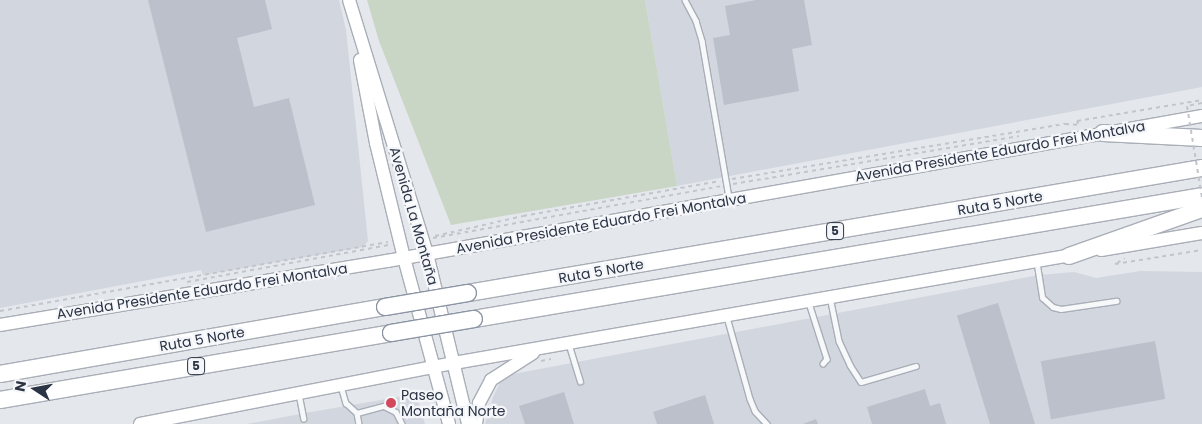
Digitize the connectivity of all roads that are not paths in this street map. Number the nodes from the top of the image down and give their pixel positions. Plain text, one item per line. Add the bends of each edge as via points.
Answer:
1 (685, 0) edge
2 (350, 5) edge
3 (1197, 113) edge
4 (1092, 128) junction
5 (1202, 138) edge
6 (1202, 168) edge
7 (1202, 197) edge
8 (730, 200) junction
9 (1202, 209) edge
10 (1202, 233) edge
11 (427, 254) junction
12 (1069, 256) junction
13 (404, 258) junction
14 (1036, 261) junction
15 (830, 297) junction
16 (808, 301) junction
17 (1116, 301) dead end
18 (726, 316) junction
19 (0, 325) edge
20 (569, 343) junction
21 (543, 348) junction
22 (454, 363) junction
23 (823, 364) dead end
24 (916, 366) dead end
25 (434, 367) junction
26 (0, 374) edge
27 (580, 381) dead end
28 (340, 385) junction
29 (299, 393) junction
30 (0, 400) edge
31 (356, 413) junction
32 (304, 419) dead end
33 (140, 424) edge
34 (359, 424) edge
35 (402, 424) edge
36 (449, 424) edge
37 (468, 424) edge
38 (476, 424) edge
39 (767, 424) edge

1 - 8 lane via 702,41
2 - 11 main road, Avenida La Montaña
2 - 13 main road, Avenida La Montaña via 368,106
3 - 4 main road, Avenida Presidente Eduardo Frei Montalva
4 - 5 highway
4 - 8 main road, Avenida Presidente Eduardo Frei Montalva
6 - 26 highway, Ruta 5 Norte / 5, bridge
7 - 30 highway, Ruta 5 Norte / 5, bridge
8 - 11 main road, Avenida Presidente Eduardo Frei Montalva
9 - 12 highway
10 - 12 main road
11 - 13 main road, Avenida Presidente Eduardo Frei Montalva
11 - 22 main road, Avenida La Montaña
12 - 14 main road
13 - 19 main road, Avenida Presidente Eduardo Frei Montalva
13 - 25 main road, Avenida La Montaña
14 - 15 main road
14 - 17 lane via 1043,298 1052,307
15 - 16 main road
15 - 24 lane via 840,341 861,382
16 - 18 main road
16 - 23 lane via 827,359
18 - 20 main road
18 - 39 lane via 750,398
20 - 21 main road
20 - 27 lane
21 - 22 main road
21 - 38 main road via 492,380 479,403
22 - 25 main road
22 - 37 main road, Avenida La Montaña
25 - 28 main road
25 - 36 main road, Avenida La Montaña
28 - 29 main road
28 - 31 lane via 346,402
29 - 32 lane
29 - 33 main road
31 - 34 lane
31 - 35 lane via 384,406 400,417

